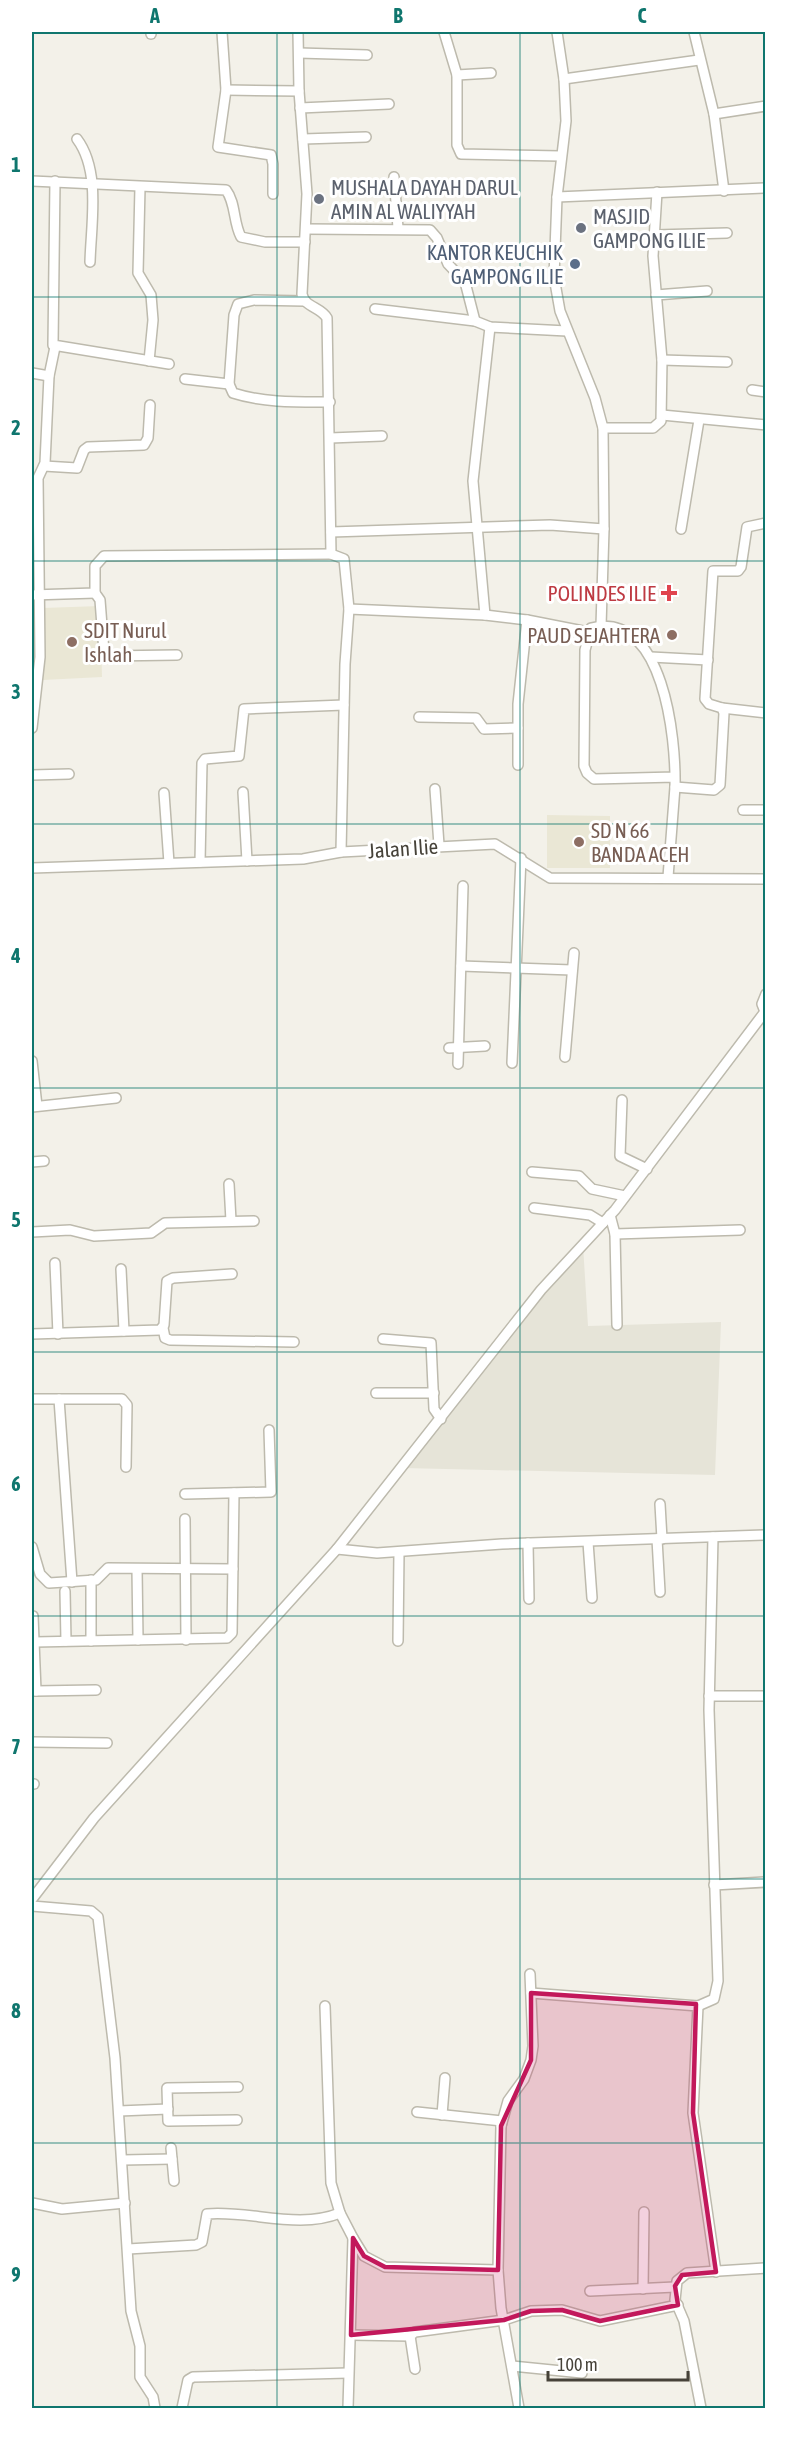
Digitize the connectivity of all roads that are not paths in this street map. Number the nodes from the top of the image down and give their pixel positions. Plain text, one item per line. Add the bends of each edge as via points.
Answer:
1 (222, 32) edge
2 (298, 32) edge
3 (444, 32) edge
4 (557, 32) edge
5 (694, 32) edge
6 (299, 53) junction
7 (367, 55) dead end
8 (699, 60) junction
9 (491, 73) dead end
10 (457, 75) junction
11 (564, 79) junction
12 (226, 90) junction
13 (299, 91) junction
14 (389, 104) dead end
15 (765, 106) edge
16 (300, 108) junction
17 (714, 114) junction
18 (366, 137) dead end
19 (77, 139) dead end
20 (303, 139) junction
21 (560, 156) junction
22 (394, 177) dead end
23 (32, 181) edge
24 (55, 181) junction
25 (91, 183) junction
26 (140, 187) junction
27 (765, 188) edge
28 (724, 191) junction
29 (657, 192) junction
30 (273, 194) dead end
31 (557, 197) junction
32 (306, 228) junction
33 (398, 228) junction
34 (727, 232) dead end
35 (656, 234) junction
36 (305, 242) junction
37 (90, 262) dead end
38 (707, 291) dead end
39 (656, 295) junction
40 (304, 301) junction
41 (375, 309) dead end
42 (475, 321) junction
43 (490, 327) junction
44 (567, 332) junction
45 (55, 347) junction
46 (662, 360) junction
47 (149, 361) junction
48 (727, 362) dead end
49 (169, 364) dead end
50 (32, 373) edge
51 (49, 376) junction
52 (185, 379) dead end
53 (229, 384) junction
54 (752, 390) dead end
55 (765, 392) edge
56 (330, 402) junction
57 (150, 405) dead end
58 (662, 415) junction
59 (699, 420) junction
60 (765, 425) edge
61 (603, 428) junction
62 (382, 436) dead end
63 (330, 438) junction
64 (44, 466) junction
65 (765, 523) edge
66 (479, 527) junction
67 (604, 529) junction
68 (681, 530) dead end
69 (331, 532) junction
70 (331, 554) junction
71 (95, 593) junction
72 (36, 595) edge
73 (349, 609) junction
74 (485, 615) junction
75 (527, 620) junction
76 (601, 626) junction
77 (588, 632) junction
78 (177, 655) dead end
79 (651, 657) junction
80 (708, 660) junction
81 (344, 705) junction
82 (722, 708) junction
83 (765, 713) edge
84 (419, 717) dead end
85 (32, 728) edge
86 (518, 728) junction
87 (518, 765) dead end
88 (69, 774) dead end
89 (32, 775) edge
90 (675, 782) junction
91 (435, 789) dead end
92 (243, 792) dead end
93 (164, 793) dead end
94 (743, 810) dead end
95 (765, 810) edge
96 (439, 845) junction
97 (341, 852) junction
98 (521, 858) junction
99 (247, 861) junction
100 (200, 862) junction
101 (169, 863) junction
102 (32, 868) edge
103 (668, 877) junction
104 (765, 879) edge
105 (463, 886) dead end
106 (574, 953) dead end
107 (461, 966) junction
108 (519, 966) junction
109 (572, 970) junction
110 (765, 994) edge
111 (765, 1013) edge
112 (485, 1046) dead end
113 (454, 1047) junction
114 (565, 1056) dead end
115 (32, 1061) edge
116 (512, 1063) dead end
117 (458, 1064) dead end
118 (116, 1098) dead end
119 (622, 1100) dead end
120 (34, 1106) edge
121 (44, 1161) dead end
122 (32, 1162) edge
123 (647, 1169) junction
124 (532, 1172) dead end
125 (229, 1184) dead end
126 (625, 1196) junction
127 (534, 1208) dead end
128 (610, 1215) junction
129 (231, 1221) junction
130 (254, 1221) dead end
131 (603, 1223) junction
132 (740, 1230) dead end
133 (32, 1232) edge
134 (615, 1234) junction
135 (56, 1263) dead end
136 (121, 1269) dead end
137 (232, 1274) dead end
138 (617, 1325) dead end
139 (163, 1328) junction
140 (124, 1331) junction
141 (32, 1334) edge
142 (58, 1334) junction
143 (383, 1339) dead end
144 (294, 1342) dead end
145 (434, 1392) junction
146 (376, 1394) dead end
147 (32, 1399) edge
148 (59, 1399) junction
149 (441, 1419) junction
150 (269, 1430) dead end
151 (126, 1467) dead end
152 (234, 1493) junction
153 (185, 1494) dead end
154 (660, 1504) dead end
155 (185, 1519) dead end
156 (765, 1535) edge
157 (713, 1537) junction
158 (659, 1539) junction
159 (588, 1542) junction
160 (528, 1543) junction
161 (32, 1547) edge
162 (337, 1549) junction
163 (399, 1552) junction
164 (137, 1569) junction
165 (186, 1569) junction
166 (233, 1569) junction
167 (91, 1580) junction
168 (72, 1582) junction
169 (65, 1591) dead end
170 (660, 1592) dead end
171 (592, 1598) dead end
172 (529, 1599) dead end
173 (33, 1616) edge
174 (138, 1640) junction
175 (186, 1640) junction
176 (66, 1641) junction
177 (91, 1641) junction
178 (398, 1641) dead end
179 (35, 1642) junction
180 (96, 1690) dead end
181 (34, 1691) edge
182 (709, 1696) junction
183 (765, 1696) edge
184 (32, 1742) edge
185 (107, 1743) dead end
186 (765, 1882) edge
187 (714, 1885) junction
188 (32, 1899) edge
189 (32, 1906) edge
190 (530, 1974) dead end
191 (531, 1993) junction
192 (325, 2006) dead end
193 (698, 2006) junction
194 (445, 2078) dead end
195 (238, 2087) dead end
196 (168, 2109) junction
197 (119, 2111) junction
198 (417, 2112) dead end
199 (442, 2115) junction
200 (237, 2120) dead end
201 (501, 2126) junction
202 (171, 2148) dead end
203 (172, 2159) junction
204 (123, 2160) junction
205 (174, 2181) dead end
206 (32, 2203) edge
207 (125, 2203) junction
208 (340, 2212) junction
209 (644, 2212) dead end
210 (353, 2238) junction
211 (128, 2249) junction
212 (765, 2268) edge
213 (498, 2270) junction
214 (716, 2272) junction
215 (675, 2287) junction
216 (643, 2289) junction
217 (590, 2291) dead end
218 (678, 2305) junction
219 (504, 2320) junction
220 (351, 2335) junction
221 (410, 2336) junction
222 (512, 2366) junction
223 (415, 2368) dead end
224 (348, 2373) junction
225 (582, 2373) dead end
226 (155, 2409) edge
227 (182, 2409) edge
228 (348, 2409) edge
229 (519, 2409) edge
230 (702, 2409) edge

1 - 12 street
2 - 6 street
3 - 10 street
4 - 11 street
5 - 8 street
6 - 7 street
6 - 13 street
8 - 11 street
8 - 17 street
9 - 10 street
10 - 21 street via 457,145 461,154
11 - 21 street via 566,121
12 - 13 street
12 - 30 street via 218,147 271,155
13 - 16 street
14 - 16 street
15 - 17 street
16 - 20 street
17 - 28 street
18 - 20 street
19 - 25 street via 86,156
20 - 32 street
21 - 31 street
22 - 33 street
23 - 24 street
24 - 25 street
24 - 45 street
25 - 26 street
25 - 37 street
26 - 36 street via 226,190 241,237 265,242
26 - 47 street via 138,273 151,296
27 - 28 street
28 - 29 street
29 - 31 street
29 - 35 street
31 - 44 street via 554,277
32 - 33 street
32 - 36 street
33 - 42 street via 425,228 434,233 448,264 465,282
34 - 35 street
35 - 39 street
36 - 40 street
38 - 39 street
39 - 46 street
40 - 53 street via 255,300 238,304
40 - 56 street via 327,318
41 - 42 street
42 - 43 street
43 - 44 street
43 - 66 street via 473,481
44 - 61 street via 595,398
45 - 47 street
45 - 51 street
46 - 48 street
46 - 58 street
47 - 49 street
50 - 51 street
51 - 64 street
52 - 53 street
53 - 56 street via 233,393 242,395 286,402
54 - 55 street
56 - 63 street
57 - 64 street via 144,445 88,447 77,468
58 - 59 street
58 - 61 street via 659,425 653,428
59 - 60 street
59 - 68 street
61 - 67 street
62 - 63 street
63 - 69 street
64 - 72 street via 38,478
65 - 80 street via 747,527 738,571 713,571
66 - 67 street via 550,525
66 - 69 street
66 - 74 street
67 - 76 street
69 - 70 street
70 - 71 street via 104,556 95,566
70 - 73 street via 344,559
71 - 72 street
71 - 78 street via 100,600 104,652 108,656
72 - 85 street via 40,657
73 - 74 street
73 - 81 street
74 - 75 street
75 - 77 street
75 - 86 street
76 - 77 street
76 - 79 street via 628,633
77 - 90 street via 584,766 587,773 594,779
79 - 80 street
79 - 90 street via 661,681 674,748
80 - 82 street via 706,703
81 - 97 street
81 - 100 street via 244,709 239,756 205,759 202,763
82 - 83 street
82 - 90 street via 718,788 706,790
84 - 86 street via 476,718 484,729
86 - 87 street
88 - 89 street
90 - 103 street
91 - 96 street
92 - 99 street
93 - 101 street
94 - 95 street
96 - 97 street, Jalan Ilie
96 - 98 street, Jalan Ilie via 495,844
97 - 99 street, Jalan Ilie via 303,859
98 - 103 street, Jalan Ilie via 550,878
98 - 108 street
99 - 100 street, Jalan Ilie
100 - 101 street, Jalan Ilie
101 - 102 street, Jalan Ilie
103 - 104 street, Jalan Ilie
105 - 107 street
106 - 109 street
107 - 108 street
107 - 113 street
108 - 109 street
108 - 116 street
109 - 114 street
110 - 111 street
111 - 123 street
112 - 113 street
113 - 117 street
115 - 120 street
118 - 120 street
119 - 123 street via 620,1156
121 - 122 street
123 - 126 street
124 - 126 street via 579,1176 592,1189
125 - 129 street
126 - 128 street
127 - 131 street via 590,1215
128 - 131 street
128 - 134 street
129 - 130 street
129 - 133 street via 165,1223 150,1233 94,1236 70,1230
131 - 149 street via 541,1290
132 - 134 street
134 - 138 street
135 - 142 street
136 - 140 street
137 - 139 street via 167,1281
139 - 140 street
139 - 144 street via 165,1338 170,1340
140 - 142 street
141 - 142 street
143 - 145 street via 431,1343
145 - 146 street
145 - 149 street via 434,1410
147 - 148 street
148 - 151 street via 120,1398 126,1403
148 - 168 street
149 - 162 street
150 - 152 street via 271,1492
152 - 153 street
152 - 166 street
154 - 158 street
155 - 165 street
156 - 157 street
157 - 158 street
157 - 182 street
158 - 159 street
158 - 170 street
159 - 160 street
159 - 171 street
160 - 163 street
160 - 172 street
161 - 168 street via 43,1580
162 - 163 street
162 - 188 street via 93,1818
163 - 178 street
164 - 165 street
164 - 167 street via 108,1568
164 - 174 street
165 - 166 street
165 - 175 street
166 - 175 street via 232,1634 221,1640
167 - 168 street
167 - 177 street
169 - 176 street
173 - 179 street
174 - 175 street
174 - 177 street
176 - 177 street
176 - 179 street
179 - 181 street
180 - 181 street
182 - 183 street
182 - 187 street
184 - 185 street
186 - 187 street
187 - 193 street via 717,1990 714,1999
189 - 197 street via 91,1911 98,1917
190 - 191 street
191 - 193 street
191 - 201 street via 531,2060 524,2079 508,2101
192 - 208 street via 331,2184
193 - 214 street via 693,2113
194 - 199 street
195 - 196 street via 167,2088
196 - 197 street
196 - 200 street via 168,2121
197 - 204 street
198 - 199 street
199 - 201 street via 502,2121
201 - 213 street
202 - 203 street
203 - 204 street
203 - 205 street
204 - 207 street
206 - 207 street via 62,2209
207 - 211 street
208 - 210 street
208 - 211 street via 327,2218 304,2220 207,2214 202,2242 196,2245
209 - 216 street
210 - 213 street via 364,2256 385,2266
210 - 220 street
211 - 226 street via 140,2378 153,2397
212 - 214 street
213 - 219 street
214 - 215 street via 687,2273
215 - 216 street
215 - 218 street
216 - 217 street
218 - 219 street via 600,2321 562,2310 531,2312
218 - 230 street
219 - 221 street
219 - 222 street
220 - 221 street
220 - 224 street
221 - 223 street
222 - 225 street
222 - 229 street
224 - 227 street via 193,2377 188,2380
224 - 228 street

